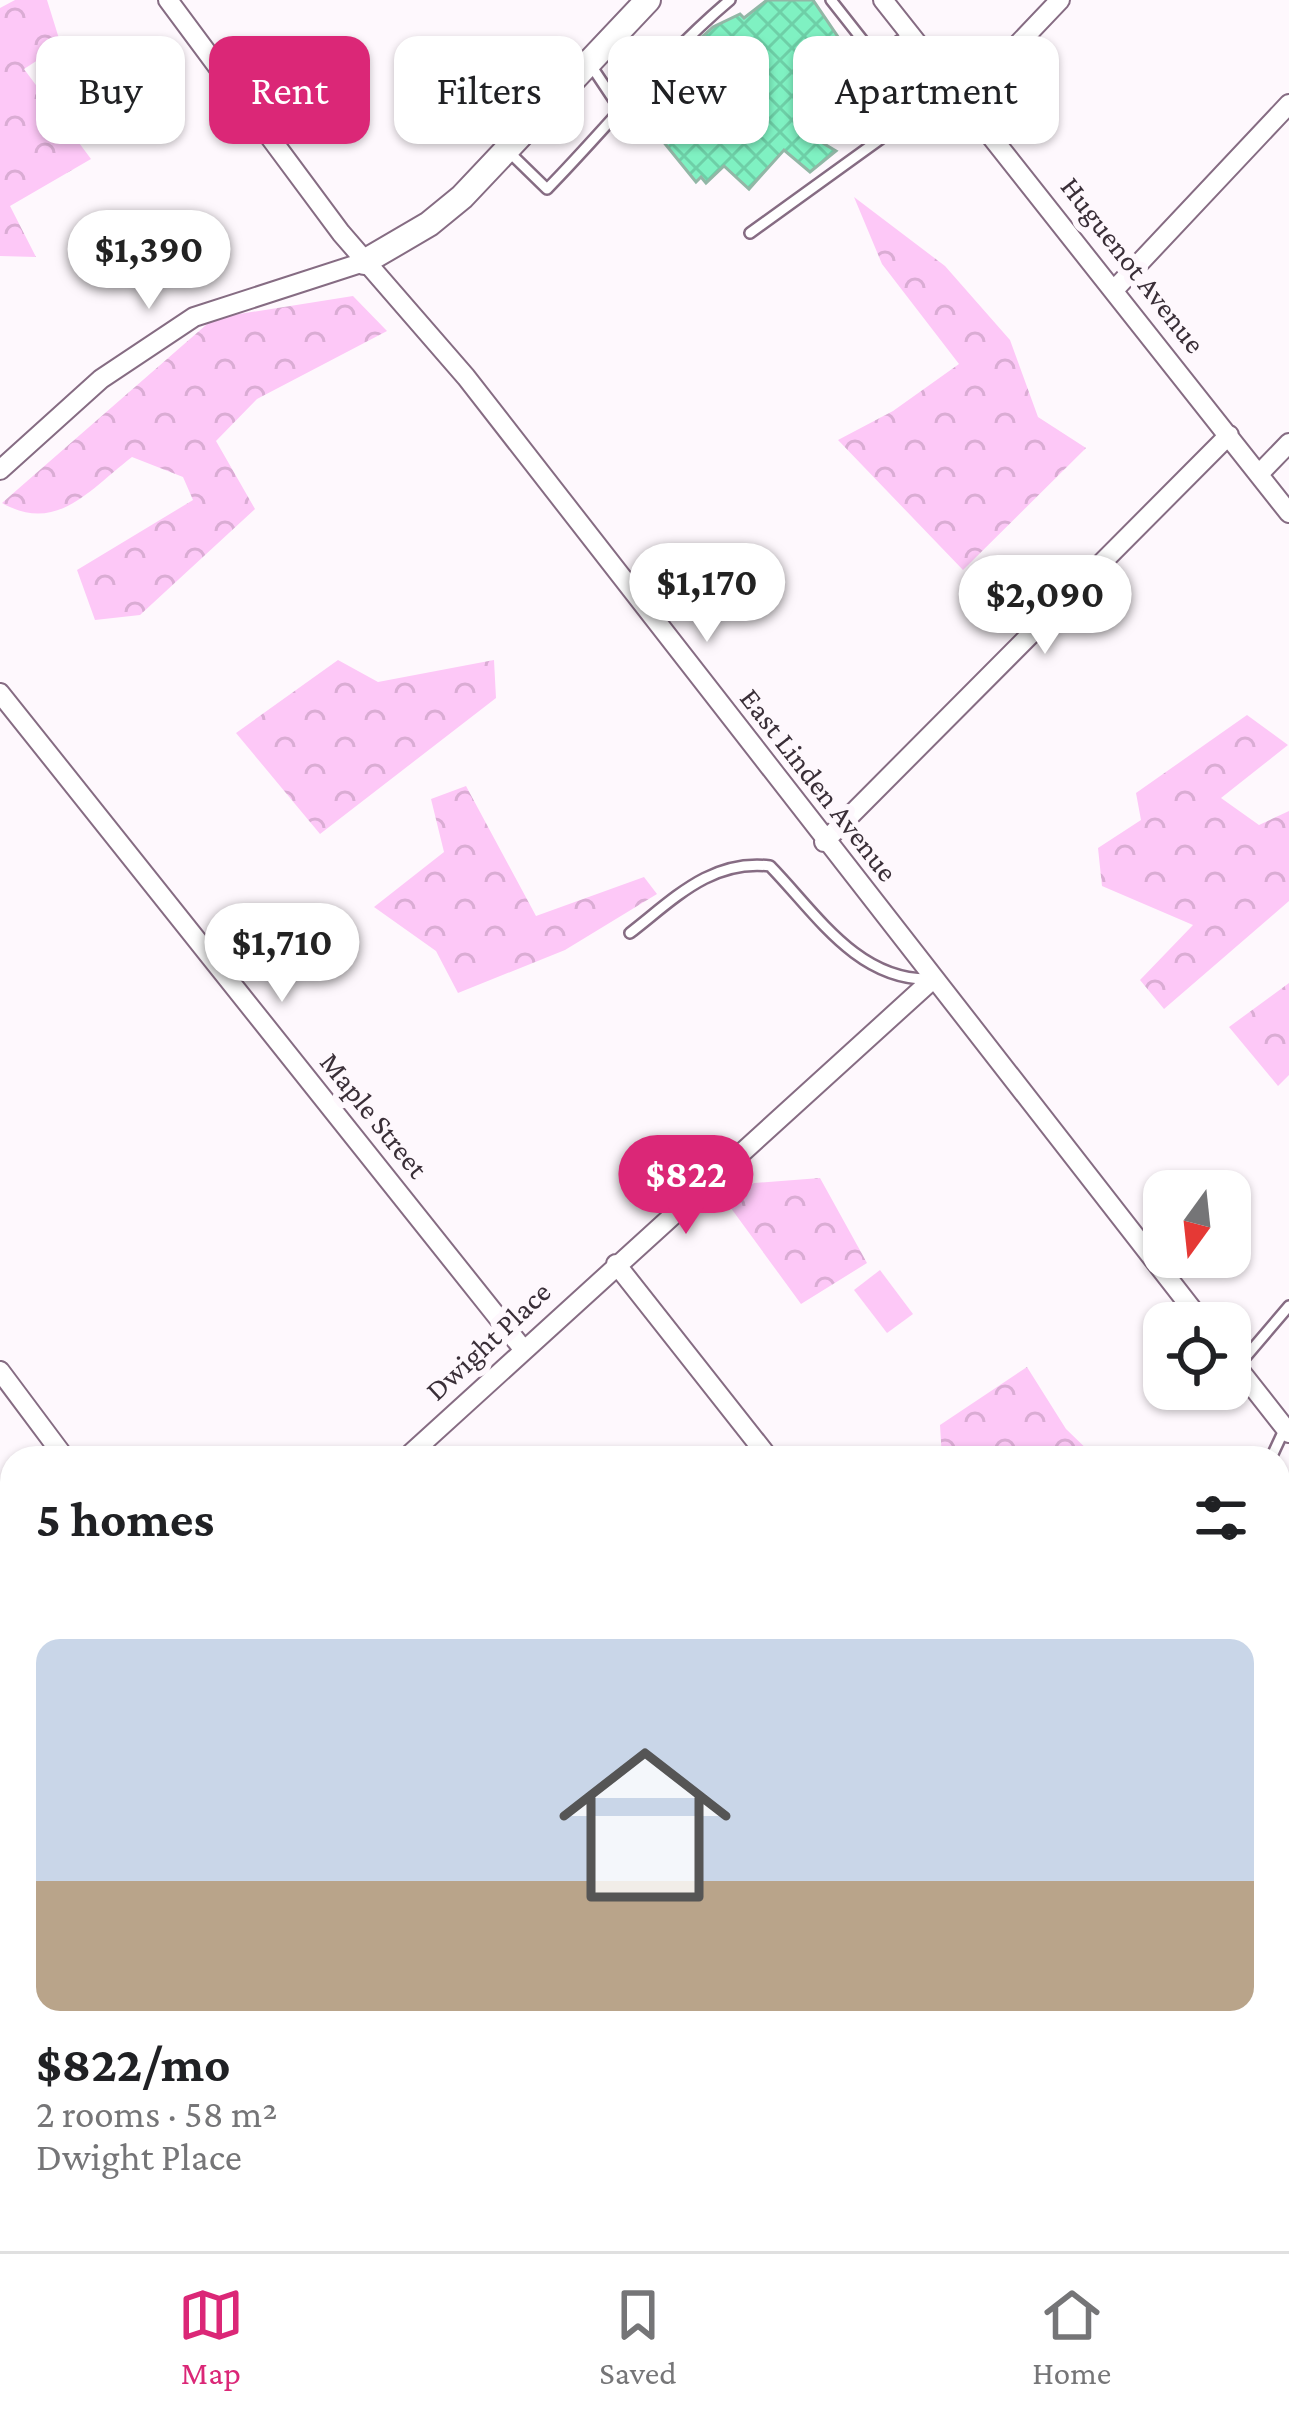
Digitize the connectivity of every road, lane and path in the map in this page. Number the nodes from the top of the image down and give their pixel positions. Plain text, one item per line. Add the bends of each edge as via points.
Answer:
1 (168, 0) edge
2 (647, 0) edge
3 (831, 0) edge
4 (883, 0) edge
5 (1060, 0) edge
6 (727, 1) edge
7 (910, 34) joint
8 (689, 36) edge
9 (861, 36) edge
10 (907, 36) edge
11 (1026, 36) edge
12 (587, 62) junction
13 (608, 92) edge
14 (1289, 104) edge
15 (608, 126) edge
16 (873, 144) edge
17 (998, 144) edge
18 (507, 151) junction
19 (750, 233) dead end
20 (364, 262) junction
21 (1114, 290) junction
22 (1229, 435) junction
23 (1289, 443) edge
24 (0, 470) edge
25 (1259, 474) junction
26 (1289, 513) edge
27 (0, 693) edge
28 (824, 842) junction
29 (630, 933) dead end
30 (933, 979) junction
31 (616, 1264) junction
32 (1187, 1302) edge
33 (1289, 1306) edge
34 (1251, 1345) edge
35 (523, 1349) junction
36 (0, 1371) edge
37 (1251, 1382) edge
38 (1284, 1420) edge
39 (56, 1446) edge
40 (419, 1446) edge
41 (760, 1446) edge

1 - 20 street, East Linden Avenue
2 - 12 street
3 - 9 lane
4 - 7 street, Huguenot Avenue
5 - 11 street
6 - 8 lane
7 - 10 lane
12 - 13 lane
12 - 18 street
14 - 21 street
15 - 18 lane via 547,189
16 - 19 lane
17 - 21 street, Huguenot Avenue
18 - 20 street via 440,217
20 - 24 street via 194,316 116,368
20 - 28 street, East Linden Avenue via 466,376
21 - 22 street, Huguenot Avenue
22 - 25 street, Huguenot Avenue
22 - 28 street
23 - 25 street
25 - 26 street, Huguenot Avenue
27 - 35 street, Maple Street
28 - 30 street, East Linden Avenue
29 - 30 lane via 704,875 743,863 770,866 842,946 893,973
30 - 31 street, Dwight Place
30 - 32 street, East Linden Avenue
31 - 35 street, Dwight Place
31 - 41 street
33 - 34 lane
35 - 40 street, Dwight Place
36 - 39 street
37 - 38 street

